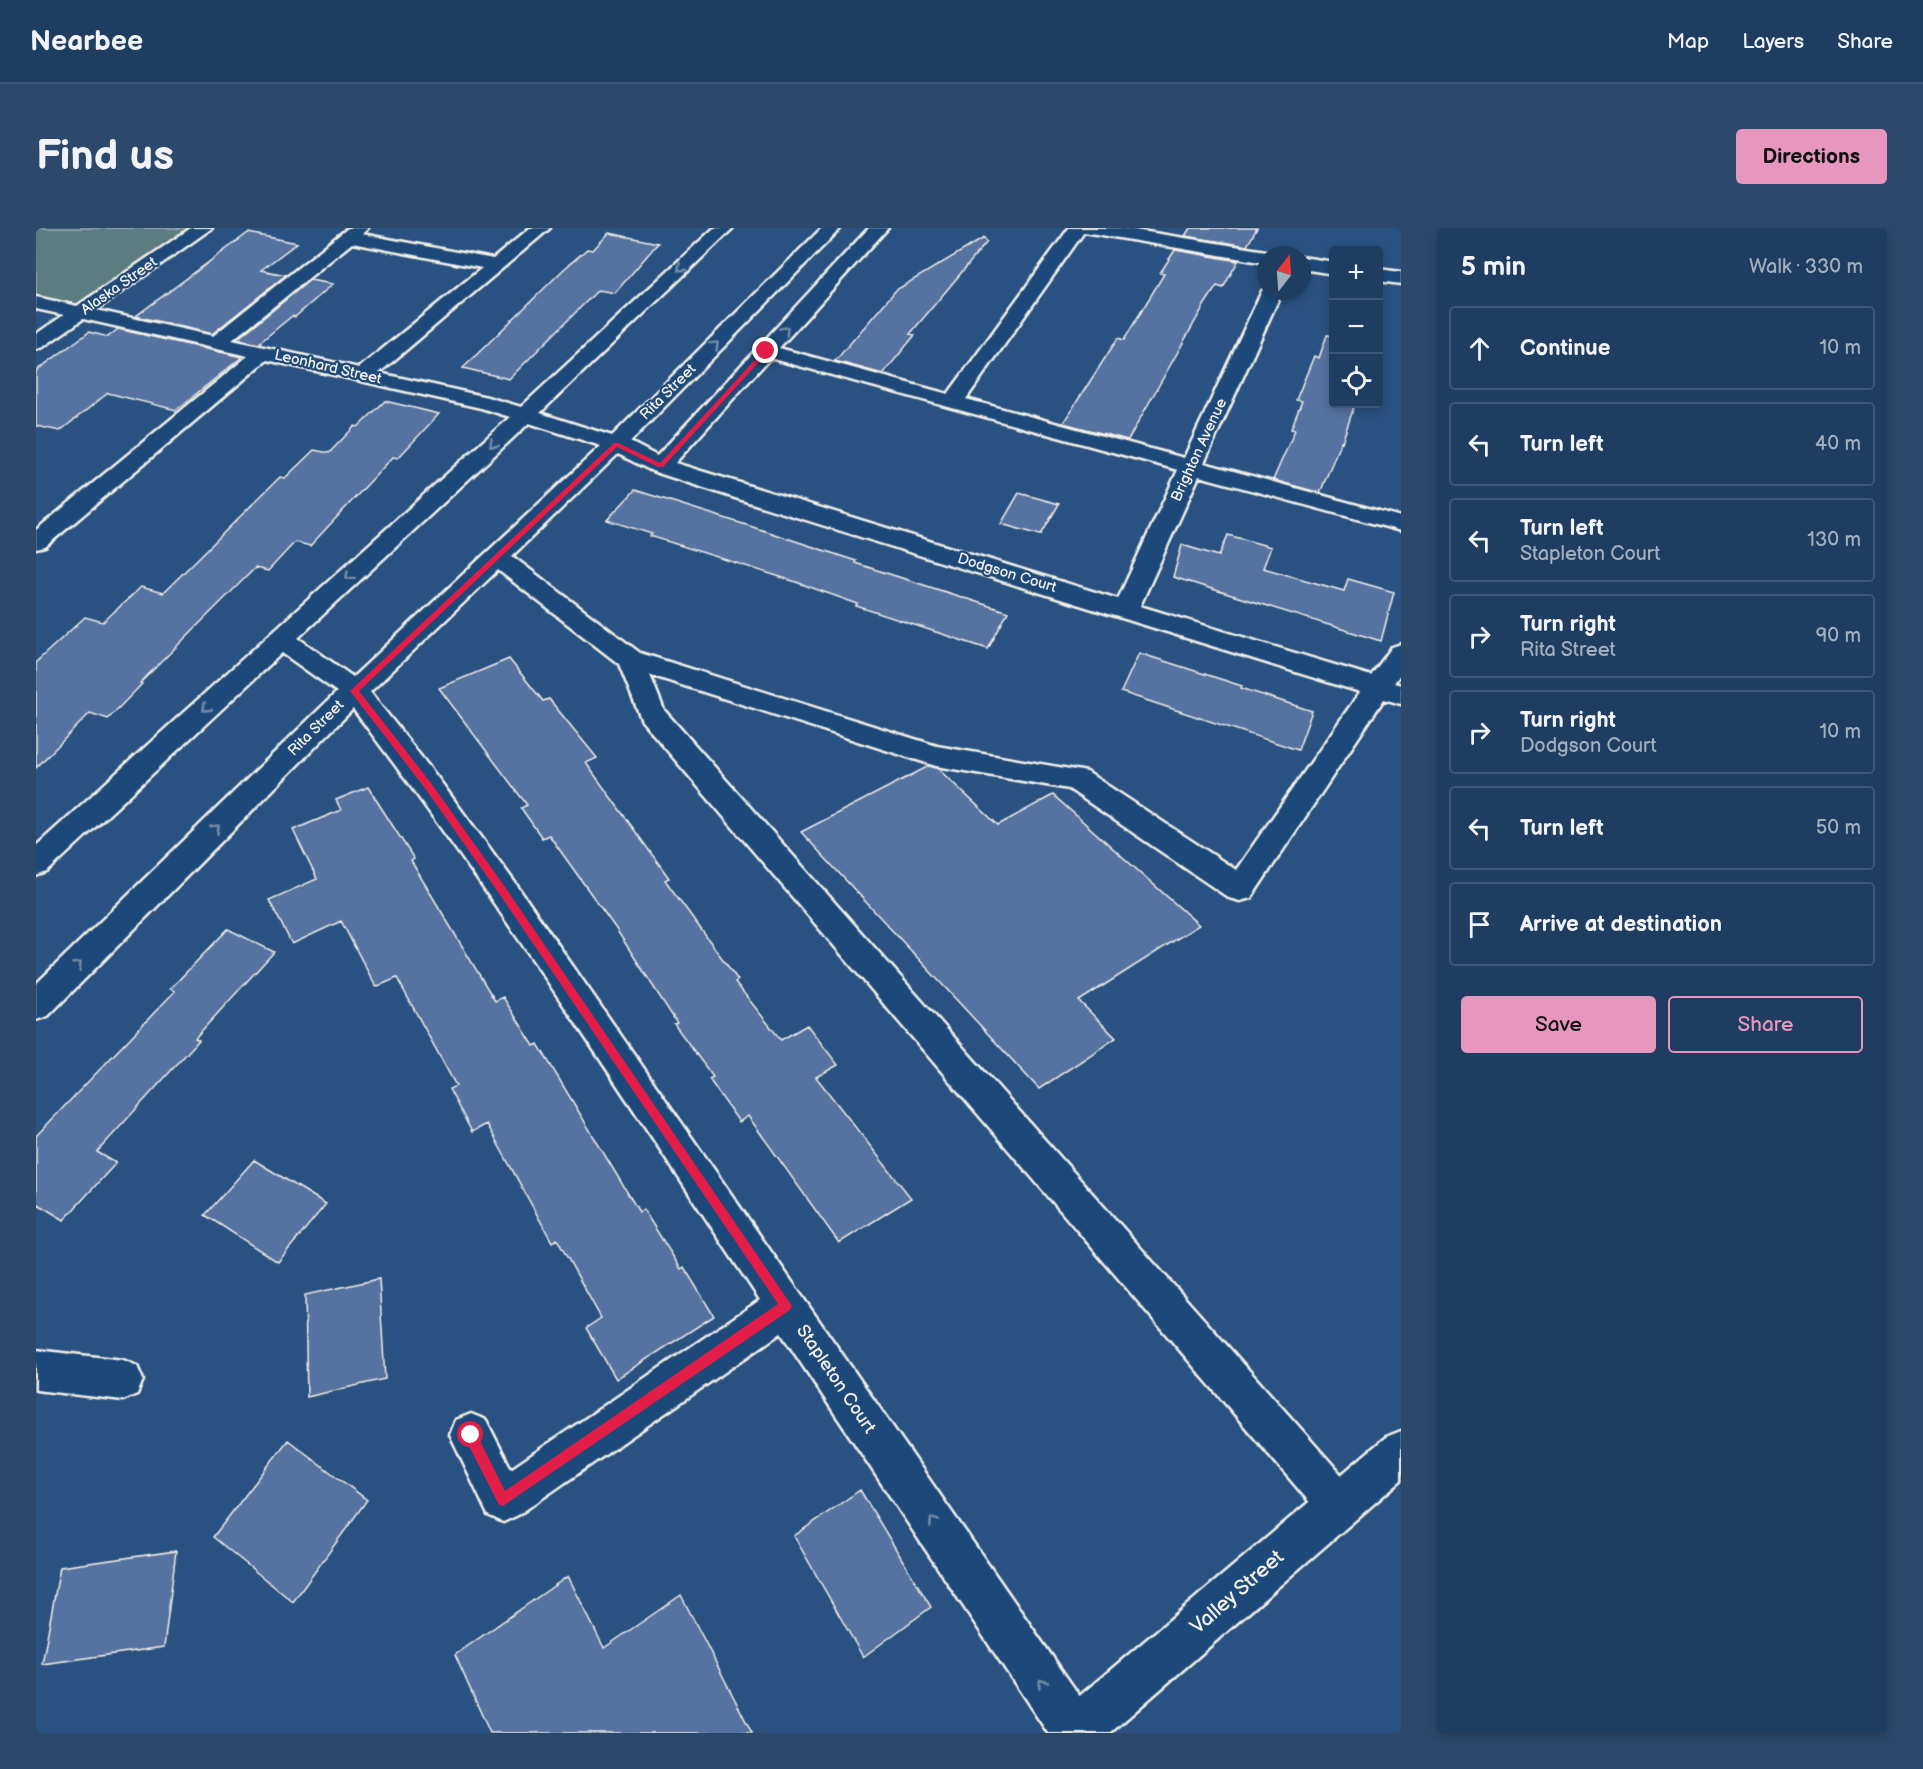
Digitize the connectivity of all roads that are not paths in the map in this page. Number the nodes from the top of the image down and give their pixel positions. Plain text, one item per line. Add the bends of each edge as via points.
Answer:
1 (202, 228) edge
2 (542, 228) edge
3 (724, 228) edge
4 (832, 228) edge
5 (879, 228) edge
6 (1078, 228) edge
7 (1089, 228) edge
8 (353, 232) edge
9 (1257, 256) edge
10 (1311, 264) edge
11 (497, 266) junction
12 (1329, 267) edge
13 (1383, 276) edge
14 (1401, 278) edge
15 (1268, 300) edge
16 (36, 303) edge
17 (80, 312) junction
18 (36, 343) edge
19 (217, 343) junction
20 (766, 351) junction
21 (264, 353) junction
22 (364, 375) junction
23 (953, 402) junction
24 (524, 416) junction
25 (616, 444) junction
26 (660, 466) junction
27 (1191, 467) junction
28 (1401, 524) edge
29 (36, 542) edge
30 (497, 557) junction
31 (1126, 610) junction
32 (282, 639) junction
33 (1401, 653) edge
34 (631, 659) junction
35 (354, 691) junction
36 (1389, 692) edge
37 (36, 864) edge
38 (36, 1006) edge
39 (786, 1306) junction
40 (36, 1370) edge
41 (123, 1380) dead end
42 (471, 1435) dead end
43 (1401, 1452) edge
44 (1340, 1504) junction
45 (1074, 1732) edge

1 - 17 street, Alaska Street
2 - 11 street
3 -> 24 street
25 -> 4 street, Rita Street
20 -> 5 street
6 - 23 street
7 - 9 street
8 - 11 street
8 - 19 street
10 - 12 street
11 - 22 street
13 - 14 street
15 - 27 street, Brighton Avenue
16 - 17 street, Leonhard Street
17 - 18 street, Alaska Street
17 - 19 street, Leonhard Street
19 - 21 street, Leonhard Street
20 - 23 street
20 - 26 street
21 - 22 street, Leonhard Street
21 - 29 street
22 - 24 street, Leonhard Street via 487,403
23 - 27 street
24 - 25 street, Leonhard Street
24 -> 32 street
25 - 26 street, Dodgson Court
25 - 30 street, Rita Street
26 - 31 street, Dodgson Court
27 - 28 street
27 - 31 street, Brighton Avenue
30 - 34 street
30 - 35 street, Rita Street
31 - 36 street, Dodgson Court
32 - 35 street, Stapleton Court
32 -> 37 street
33 - 36 street
34 - 36 street via 936,756 1077,780 1240,889
34 - 44 street via 652,714
38 -> 35 street, Rita Street
35 - 39 street, Stapleton Court via 502,889
39 - 42 street via 503,1500
45 -> 39 street, Stapleton Court
40 - 41 street
43 - 44 street, Valley Street
44 - 45 street, Valley Street

